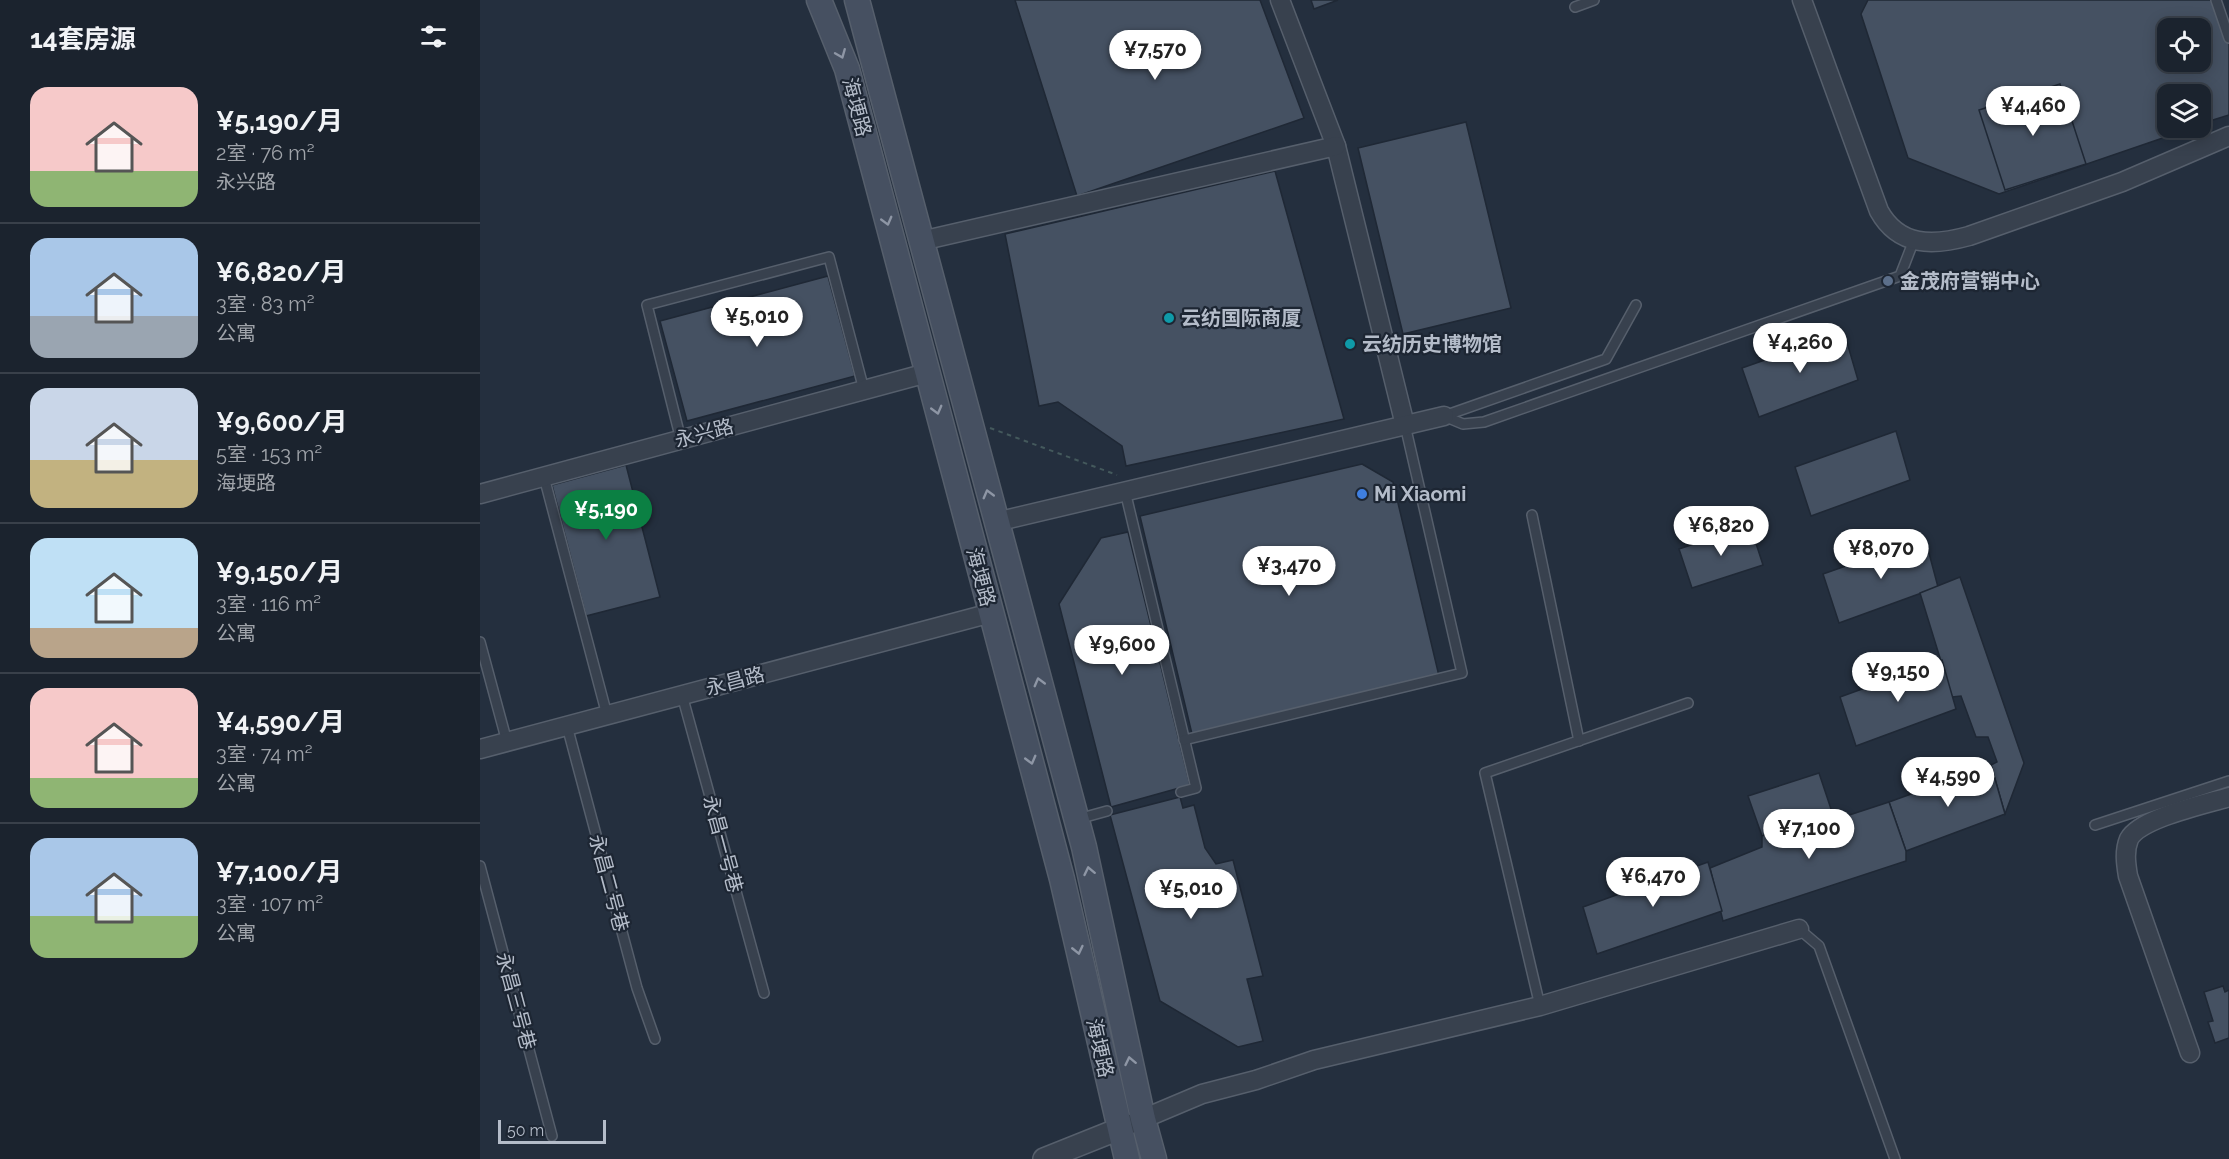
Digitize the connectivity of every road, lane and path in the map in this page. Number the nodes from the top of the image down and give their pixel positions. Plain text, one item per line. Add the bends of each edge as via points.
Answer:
1 (819, 0) edge
2 (857, 0) edge
3 (1280, 0) edge
4 (1594, 0) edge
5 (1802, 0) edge
6 (2216, 0) edge
7 (1575, 7) dead end
8 (2229, 38) edge
9 (2229, 136) edge
10 (1336, 146) junction
11 (1914, 240) junction
12 (921, 241) junction
13 (1636, 305) dead end
14 (927, 373) junction
15 (864, 390) junction
16 (1444, 416) junction
17 (968, 419) junction
18 (1405, 425) junction
19 (681, 440) junction
20 (544, 477) junction
21 (1144, 486) junction
22 (1125, 490) junction
23 (480, 494) edge
24 (1532, 515) dead end
25 (996, 522) junction
26 (991, 613) junction
27 (480, 642) edge
28 (682, 695) junction
29 (1688, 703) dead end
30 (607, 715) junction
31 (567, 726) junction
32 (1184, 740) junction
33 (1579, 741) junction
34 (507, 742) junction
35 (480, 749) edge
36 (2229, 781) edge
37 (1181, 792) dead end
38 (2229, 797) edge
39 (1107, 811) dead end
40 (1076, 820) junction
41 (2095, 825) dead end
42 (480, 866) edge
43 (1799, 929) joint
44 (764, 993) dead end
45 (1540, 1006) junction
46 (655, 1039) dead end
47 (2190, 1053) dead end
48 (1143, 1119) junction
49 (1119, 1129) junction
50 (552, 1136) dead end
51 (1044, 1159) edge
52 (1127, 1159) edge
53 (1154, 1159) edge
54 (1895, 1159) edge

1 -> 14 main road, 海埂路 via 847,69
2 - 12 main road, 海埂路
3 - 10 street
4 - 7 lane
5 - 11 street via 1879,211 1887,226
6 - 8 lane
9 - 11 street via 2122,183 1969,236 1943,243
10 - 12 street
10 - 18 street
11 - 16 lane via 1900,276 1484,422 1463,424
12 - 17 main road, 海埂路
13 - 16 lane via 1606,359
14 - 15 street, 永兴路
14 -> 26 main road, 海埂路
15 - 19 street, 永兴路
15 - 19 lane via 829,257 647,305
16 - 18 street
17 - 21 path
25 -> 17 main road, 海埂路
18 - 21 street
18 - 32 lane via 1462,673
19 - 20 street, 永兴路
20 - 23 street, 永兴路
20 - 30 lane
21 - 22 street
22 - 25 street
22 - 32 lane
24 - 33 lane
40 -> 25 main road, 海埂路
26 - 28 street, 永昌路
26 -> 49 main road, 海埂路 via 1062,879
27 - 34 lane
28 - 30 street, 永昌路
28 - 44 lane, 永昌一号巷
29 - 33 lane
30 - 31 street, 永昌路
31 - 34 street, 永昌路
31 - 46 lane, 永昌二号巷 via 637,988
32 - 37 lane via 1196,788
33 - 45 lane via 1485,773
34 - 35 street, 永昌路
36 - 41 lane
38 - 47 street via 2149,822 2130,837 2126,849 2128,876
39 - 40 lane
48 -> 40 main road, 海埂路
42 - 50 lane, 永昌三号巷
43 - 45 street
43 - 54 lane via 1819,946
45 - 48 street via 1314,1060 1202,1094
48 - 49 street
48 - 53 main road, 海埂路
49 - 51 street
49 - 52 main road, 海埂路

